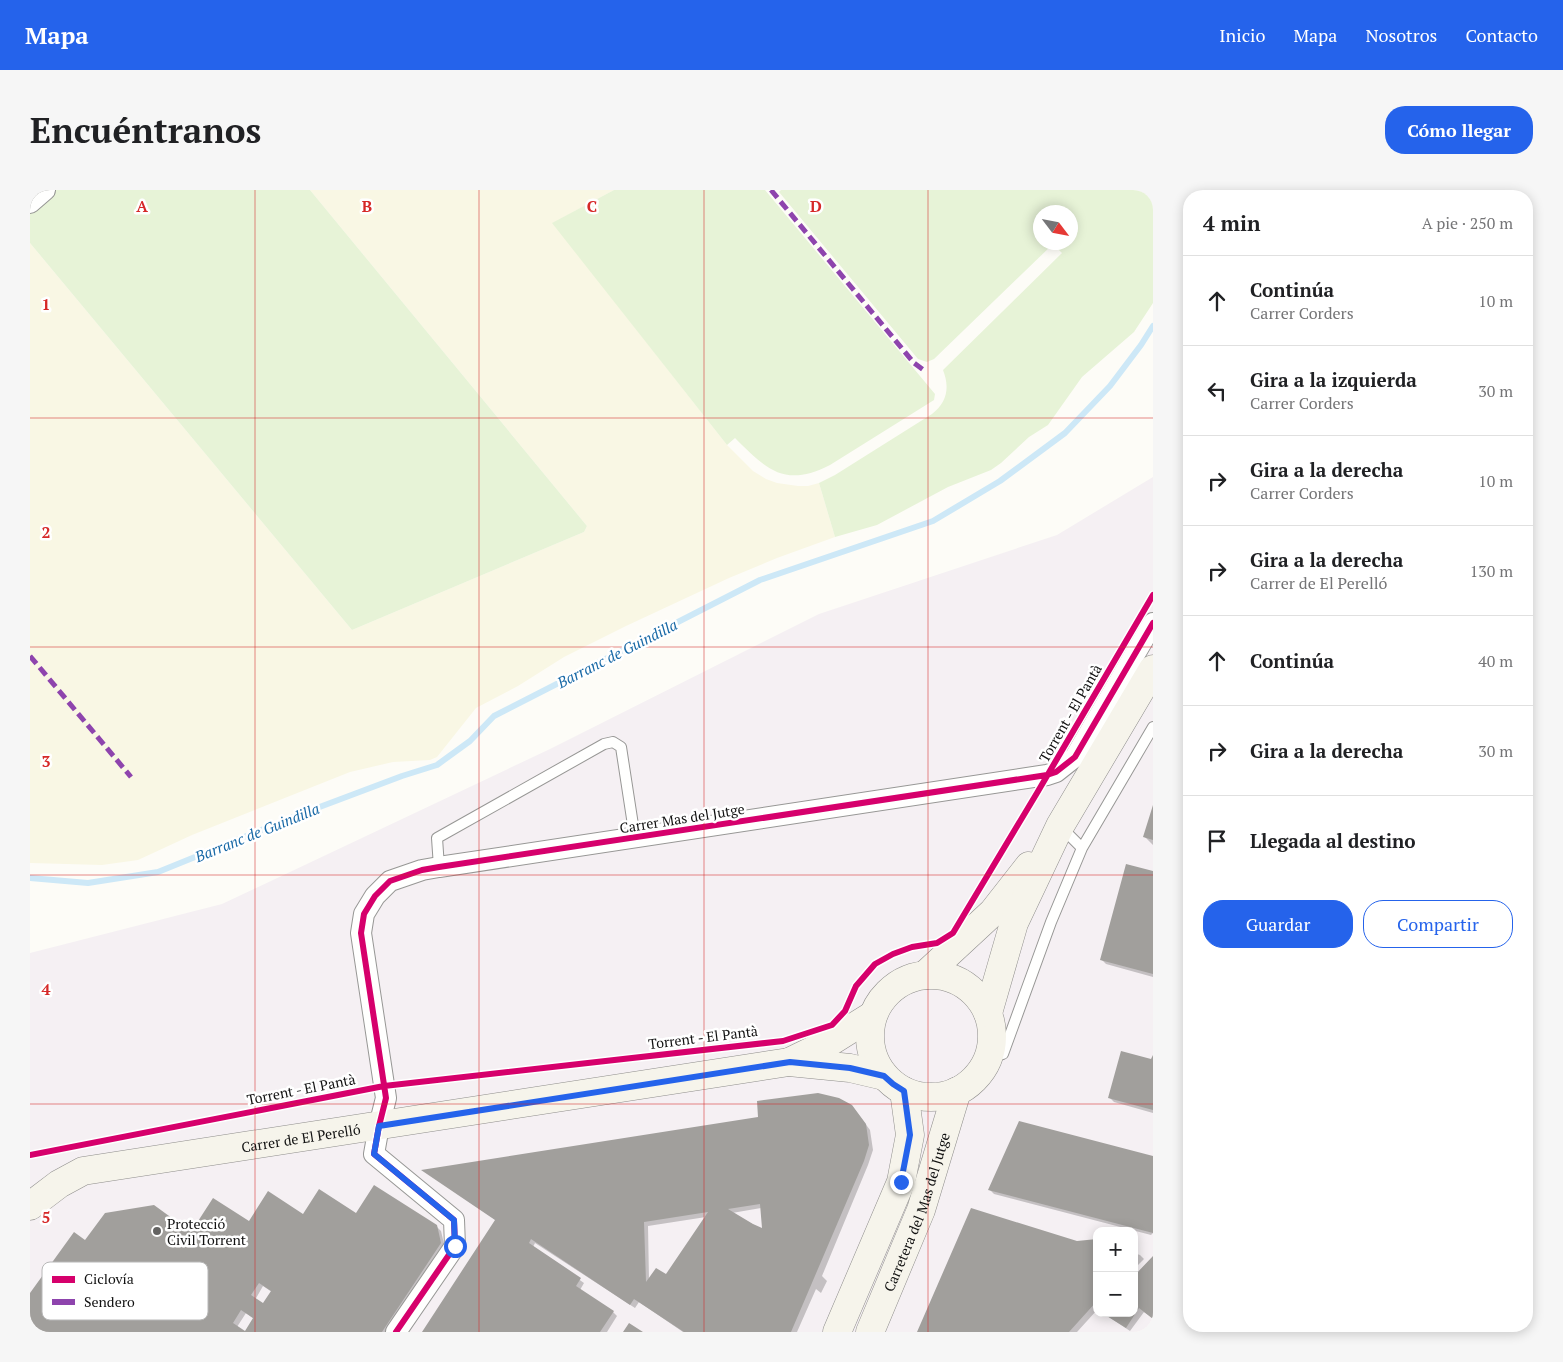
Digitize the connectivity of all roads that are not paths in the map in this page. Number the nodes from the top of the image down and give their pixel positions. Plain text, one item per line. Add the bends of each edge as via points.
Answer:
1 (45, 190) edge
2 (30, 203) edge
3 (1153, 623) edge
4 (1153, 669) edge
5 (1153, 727) edge
6 (1060, 826) junction
7 (635, 838) junction
8 (1082, 848) junction
9 (439, 867) junction
10 (925, 975) junction
11 (988, 1013) junction
12 (873, 1015) junction
13 (987, 1058) junction
14 (790, 1062) junction
15 (894, 1083) junction
16 (957, 1091) junction
17 (379, 1126) junction
18 (30, 1206) edge
19 (396, 1332) edge
20 (837, 1332) edge
21 (870, 1332) edge

1 - 2 street
3 - 7 street, Carrer Mas del Jutge via 1075,757 1056,772
4 - 6 street
5 - 8 lane
6 - 8 lane
6 - 10 street via 993,912
6 - 11 street via 1014,923
7 - 9 street, Carrer Mas del Jutge
7 - 9 lane via 621,747 613,742 604,744 437,838
8 - 13 lane via 1003,1054
9 - 17 street, Carrer Mas del Jutge via 390,881 364,914 361,933 386,1098
10 - 11 street via 945,976 963,984 978,996
10 - 12 street via 903,981 884,995
11 - 13 street via 992,1036
12 - 14 street
12 - 15 street via 870,1036 874,1058
13 - 16 street via 975,1078
14 - 15 street via 850,1068
14 - 17 street, Carrer de El Perelló
15 - 16 street via 921,1096
15 - 20 street, Carretera del Mas del Jutge via 910,1135 901,1182
16 - 21 street, Carretera del Mas del Jutge via 922,1210
17 - 18 street, Carrer de El Perelló via 83,1171
17 - 19 street, Carrer Mas del Jutge via 374,1154 454,1220 455,1246

